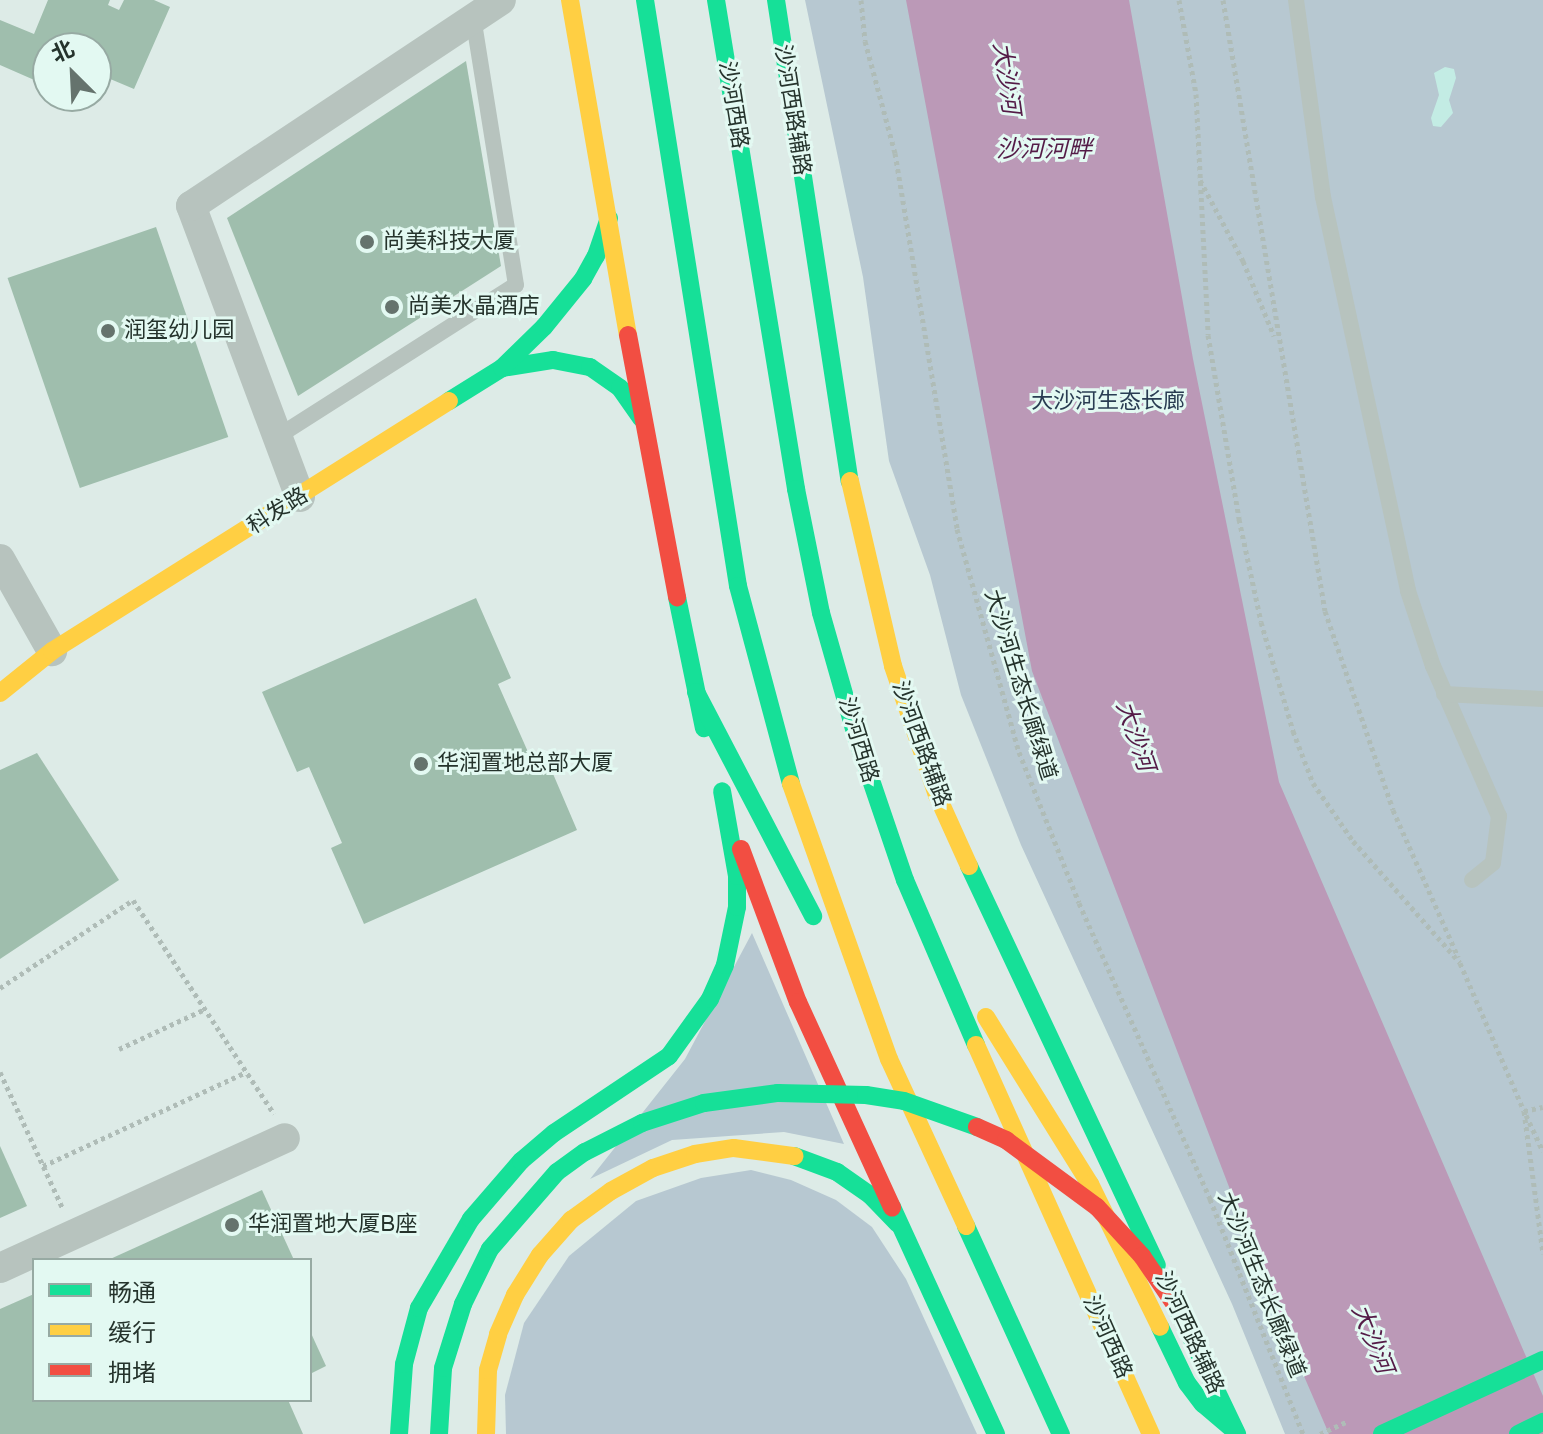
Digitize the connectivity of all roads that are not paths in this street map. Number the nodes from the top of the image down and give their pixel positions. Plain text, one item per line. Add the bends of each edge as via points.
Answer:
1 (501, 0) edge
2 (570, 0) edge
3 (645, 0) edge
4 (716, 0) edge
5 (1296, 0) edge
6 (776, 2) edge
7 (473, 17) junction
8 (609, 218) junction
9 (502, 368) junction
10 (644, 423) junction
11 (277, 437) junction
12 (300, 497) junction
13 (0, 559) edge
14 (52, 651) junction
15 (13, 660) dead end
16 (696, 692) junction
17 (0, 693) edge
18 (1444, 694) junction
19 (1543, 699) edge
20 (722, 791) junction
21 (905, 880) junction
22 (1472, 880) dead end
23 (889, 1059) junction
24 (285, 1138) road end
25 (898, 1224) junction
26 (0, 1268) edge
27 (1176, 1306) junction
28 (1543, 1360) edge
29 (1543, 1422) edge
30 (1233, 1431) edge
31 (399, 1434) edge
32 (439, 1434) edge
33 (486, 1434) edge
34 (996, 1434) edge
35 (1061, 1434) edge
36 (1151, 1434) edge
37 (1382, 1434) edge
38 (1518, 1434) edge

1 - 7 street
2 - 8 main road
3 - 23 main road via 738,586 786,770
4 - 21 main road, 沙河西路 via 807,550 837,674
5 - 18 lane via 1323,197 1408,591
6 - 27 main road, 沙河西路辅路, bridge via 855,516 893,666 937,795
7 - 11 lane via 516,285
7 - 11 street via 191,206
8 - 9 main road via 583,279
8 - 10 main road
9 - 10 main road via 553,360 590,367 620,388
9 - 12 main road, 科发路
10 - 16 main road
11 - 12 street
12 - 14 main road, 科发路
13 - 14 street
14 - 15 main road, 科发路
14 - 17 main road, 科发路
16 - 20 main road
16 - 23 main road
18 - 19 lane
18 - 22 lane via 1499,816 1493,863
20 - 25 main road via 763,915
20 - 31 main road via 737,907 725,965 710,999 669,1056 554,1133 521,1161 471,1219 419,1308 404,1364
21 - 30 main road via 1084,1174 1187,1383
21 - 36 main road, 沙河西路
23 - 35 main road
24 - 26 street
25 - 33 main road via 837,1172 795,1156 734,1148 653,1168 571,1220 540,1255 498,1334 488,1370
25 - 34 main road
27 - 30 main road, 沙河西路辅路, bridge
27 - 32 main road, bridge via 1142,1256 1097,1207 1036,1159 978,1126 939,1111 866,1095 739,1096 642,1123 585,1152 535,1194 490,1249 463,1304 443,1368
28 - 37 main road
29 - 38 main road

